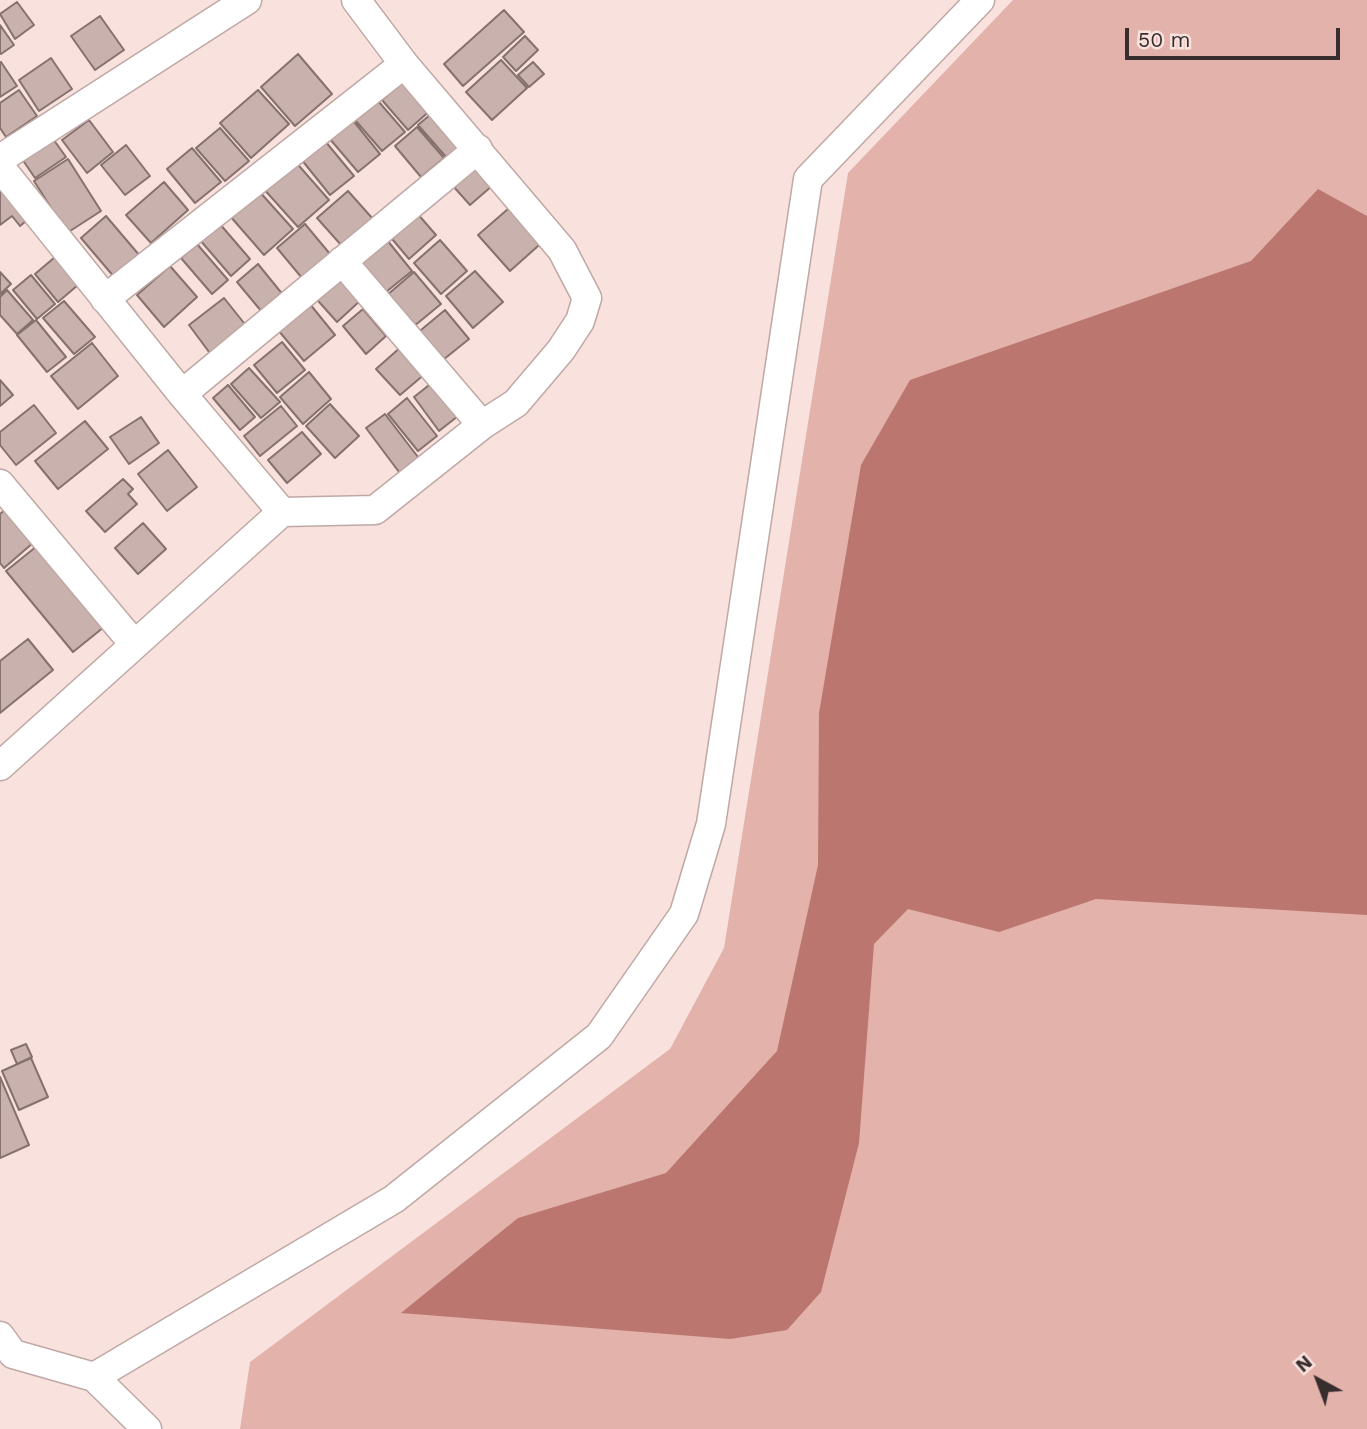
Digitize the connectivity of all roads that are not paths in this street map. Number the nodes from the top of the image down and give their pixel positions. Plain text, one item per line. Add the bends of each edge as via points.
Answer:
1 (247, 0) edge
2 (356, 0) edge
3 (980, 0) edge
4 (404, 64) junction
5 (478, 149) junction
6 (0, 159) edge
7 (0, 167) edge
8 (342, 261) junction
9 (105, 299) junction
10 (182, 394) junction
11 (482, 425) junction
12 (0, 484) edge
13 (282, 512) junction
14 (134, 644) junction
15 (0, 766) edge
16 (0, 1336) edge
17 (94, 1377) junction
18 (147, 1429) edge

1 - 6 street
2 - 4 street
3 - 17 street via 808,179 711,824 684,914 599,1036 394,1199
4 - 5 street
4 - 9 street
5 - 8 street
5 - 11 street via 562,250 587,298 580,321 561,350 516,403
7 - 9 street
8 - 10 street
8 - 11 street
9 - 10 street
10 - 13 street
11 - 13 street via 375,510
12 - 14 street
13 - 14 street
14 - 15 street
16 - 17 street via 13,1354
17 - 18 street

